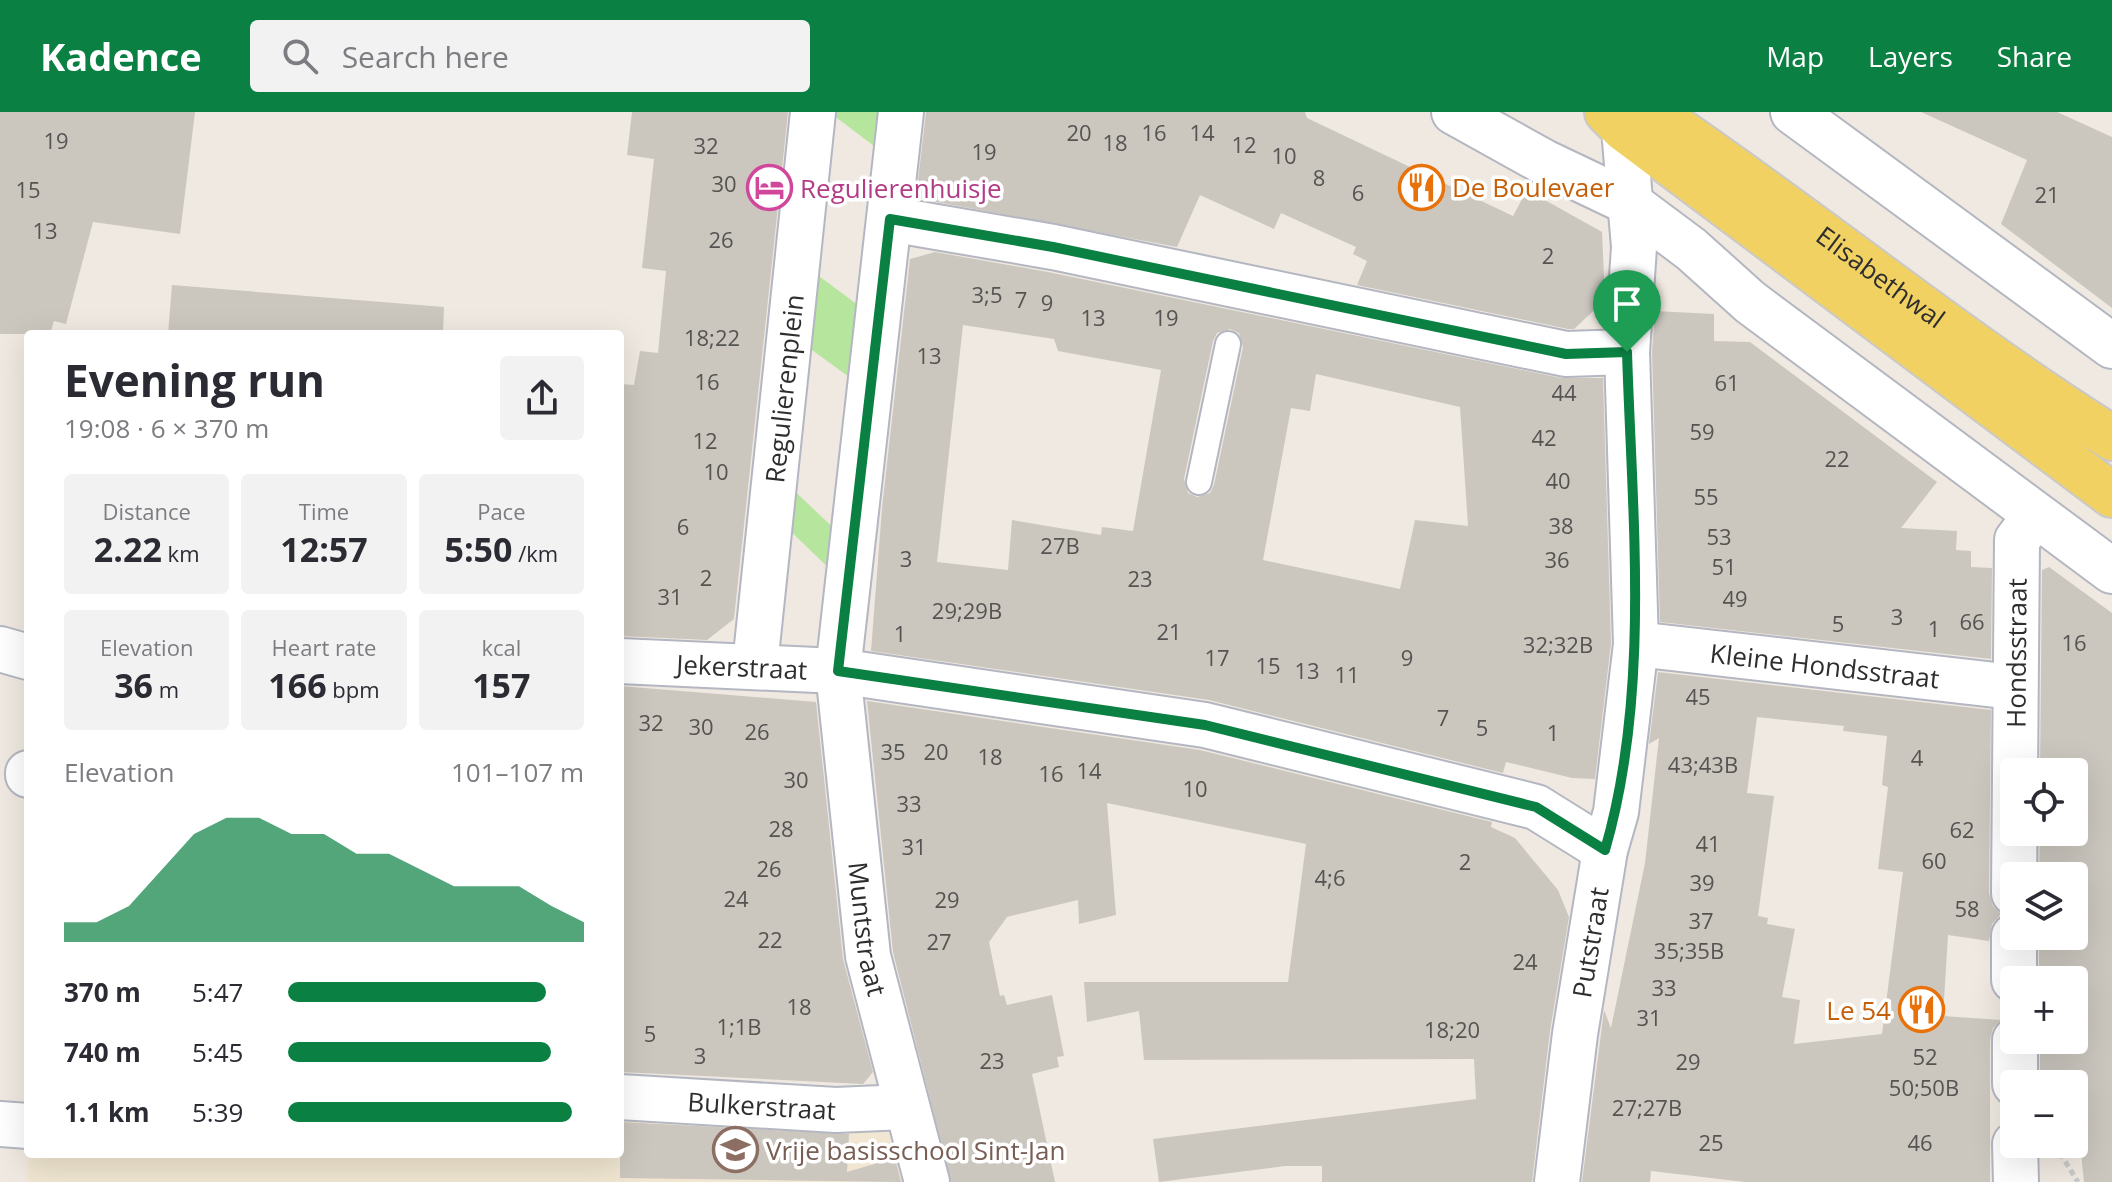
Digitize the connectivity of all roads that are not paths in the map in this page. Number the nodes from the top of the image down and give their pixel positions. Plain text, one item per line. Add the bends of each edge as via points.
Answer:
1 (813, 112) edge
2 (901, 112) edge
3 (1454, 112) edge
4 (1793, 112) edge
5 (1628, 118) edge
6 (1628, 202) junction
7 (890, 219) junction
8 (1768, 236) junction
9 (1691, 249) junction
10 (1228, 344) dead end
11 (2112, 346) edge
12 (1627, 352) junction
13 (2112, 438) edge
14 (1199, 482) dead end
15 (2112, 495) edge
16 (2035, 516) junction
17 (2112, 571) edge
18 (1636, 644) junction
19 (0, 649) edge
20 (24, 656) edge
21 (624, 661) edge
22 (755, 665) junction
23 (838, 671) junction
24 (2013, 687) junction
25 (1605, 850) junction
26 (2014, 862) edge
27 (624, 1097) edge
28 (905, 1107) junction
29 (0, 1124) edge
30 (24, 1126) edge
31 (2015, 1158) edge
32 (927, 1182) edge
33 (1557, 1182) edge
34 (2016, 1182) edge

1 - 22 street, Regulierenplein
2 - 7 street
3 - 6 street
4 - 11 street
5 - 6 street, Putstraat
5 - 8 main road, Elisabethwal
5 - 13 main road, Elisabethwal via 1739,171 1986,353
6 - 9 street
6 - 12 street, Putstraat via 1634,247
7 - 12 street via 1053,247 1238,296 1566,354
7 - 23 street
8 - 9 street
8 - 15 main road, Elisabethwal
9 - 16 street via 1750,302
10 - 14 lane
12 - 18 street, Putstraat
16 - 17 street
16 - 24 street, Hondsstraat via 2017,540
18 - 24 street, Kleine Hondsstraat
18 - 25 street, Putstraat via 1616,812
19 - 20 street
21 - 22 street, Jekerstraat
22 - 23 street, Jekerstraat
23 - 25 street, Jekerstraat via 1205,725 1536,807
23 - 28 street, Muntstraat via 868,956
24 - 26 street, Hondsstraat
25 - 33 street, Putstraat
27 - 28 street, Bulkerstraat via 836,1110
28 - 32 street, Muntstraat
29 - 30 street
31 - 34 street

